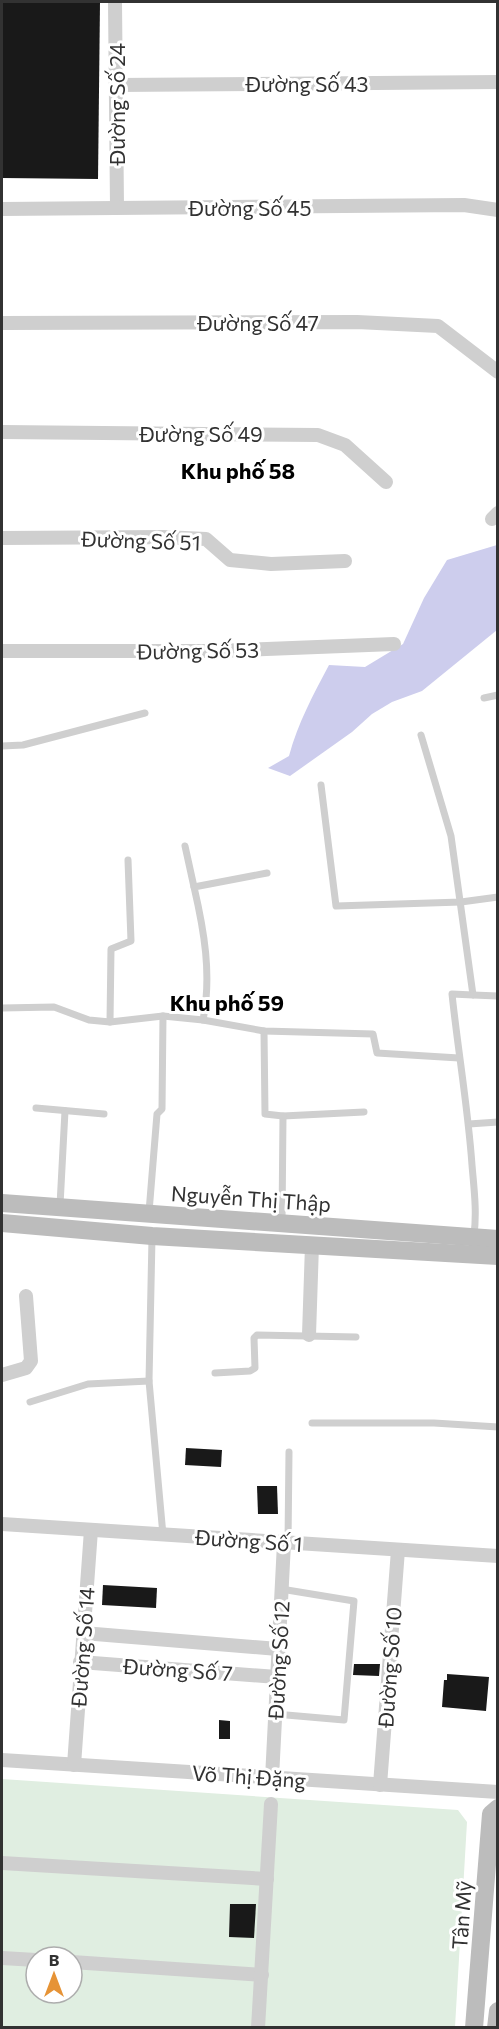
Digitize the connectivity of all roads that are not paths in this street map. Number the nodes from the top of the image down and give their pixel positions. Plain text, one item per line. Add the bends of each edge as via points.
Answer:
1 (115, 2) edge
2 (498, 82) edge
3 (116, 85) junction
4 (117, 207) junction
5 (2, 209) edge
6 (498, 210) edge
7 (2, 323) edge
8 (498, 372) edge
9 (2, 432) edge
10 (386, 482) dead end
11 (2, 538) edge
12 (345, 561) dead end
13 (394, 644) dead end
14 (2, 651) edge
15 (498, 695) edge
16 (484, 698) dead end
17 (145, 713) dead end
18 (421, 735) dead end
19 (2, 746) edge
20 (321, 785) dead end
21 (185, 846) dead end
22 (128, 860) dead end
23 (267, 873) dead end
24 (194, 887) junction
25 (498, 897) edge
26 (461, 902) junction
27 (473, 995) junction
28 (498, 996) edge
29 (2, 1008) edge
30 (163, 1016) junction
31 (204, 1020) junction
32 (110, 1022) junction
33 (264, 1031) junction
34 (459, 1058) junction
35 (36, 1108) dead end
36 (65, 1111) junction
37 (364, 1112) dead end
38 (104, 1114) dead end
39 (283, 1116) junction
40 (498, 1122) edge
41 (469, 1124) junction
42 (2, 1203) edge
43 (60, 1208) junction
44 (149, 1215) junction
45 (282, 1222) junction
46 (2, 1224) edge
47 (152, 1236) junction
48 (498, 1239) edge
49 (312, 1245) junction
50 (473, 1245) junction
51 (498, 1256) edge
52 (26, 1296) dead end
53 (309, 1335) junction
54 (356, 1337) dead end
55 (215, 1373) dead end
56 (2, 1375) edge
57 (149, 1381) junction
58 (30, 1402) dead end
59 (312, 1423) dead end
60 (498, 1427) edge
61 (289, 1452) dead end
62 (2, 1524) edge
63 (91, 1530) junction
64 (164, 1535) junction
65 (286, 1543) junction
66 (398, 1550) junction
67 (498, 1556) edge
68 (281, 1589) junction
69 (82, 1633) junction
70 (278, 1649) junction
71 (80, 1662) junction
72 (277, 1677) junction
73 (275, 1714) junction
74 (2, 1760) edge
75 (74, 1765) junction
76 (272, 1778) junction
77 (380, 1785) junction
78 (498, 1792) edge
79 (272, 1804) dead end
80 (498, 1808) edge
81 (2, 1863) edge
82 (267, 1879) junction
83 (489, 1952) edge
84 (2, 1958) edge
85 (24, 1959) edge
86 (84, 1963) edge
87 (262, 1975) junction
88 (498, 2011) edge
89 (258, 2028) edge
90 (474, 2028) edge
91 (496, 2028) edge

1 - 3 street, Đường Số 24
2 - 3 street, Đường Số 43
3 - 4 street, Đường Số 24
4 - 5 street, Đường Số 45
4 - 6 street, Đường Số 45 via 464,205
7 - 8 street, Đường Số 47 via 357,322 438,326
9 - 10 street, Đường Số 49 via 318,435 345,445
11 - 12 street, Đường Số 51 via 206,539 230,560 271,564
13 - 14 street, Đường Số 53 via 217,651
15 - 16 lane
17 - 19 lane via 23,745
18 - 26 lane via 451,836
20 - 26 lane via 336,906
21 - 24 lane
22 - 32 lane via 131,941 111,949
23 - 24 lane
24 - 31 lane via 204,933
25 - 26 lane
26 - 27 lane
27 - 28 lane
27 - 34 lane via 452,994
29 - 32 lane via 54,1007 89,1020
30 - 31 lane
30 - 32 lane
30 - 44 lane via 162,1109 158,1114
31 - 33 lane
33 - 34 lane via 373,1034 378,1053
33 - 39 lane via 265,1114
34 - 41 lane
35 - 36 lane
36 - 38 lane
36 - 43 lane
37 - 39 lane
39 - 45 lane
40 - 41 lane
41 - 50 lane via 476,1217
42 - 43 main road, Nguyễn Thị Thập
43 - 44 main road, Nguyễn Thị Thập
44 - 45 main road, Nguyễn Thị Thập
45 - 50 main road, Nguyễn Thị Thập
46 - 47 main road, Nguyễn Thị Thập
47 - 49 main road, Nguyễn Thị Thập
47 - 57 lane
48 - 50 main road, Nguyễn Thị Thập
49 - 50 main road, Nguyễn Thị Thập
49 - 53 street
50 - 51 main road, Nguyễn Thị Thập
52 - 56 street via 31,1361 26,1368
53 - 54 lane
53 - 55 lane via 256,1335 255,1368
57 - 58 lane via 88,1384
57 - 64 lane
59 - 60 lane
61 - 65 lane
62 - 63 street, Đường Số 1
63 - 64 street, Đường Số 1
63 - 69 street, Đường Số 14
64 - 65 street, Đường Số 1
65 - 66 street, Đường Số 1
65 - 68 street, Đường Số 12
66 - 67 street, Đường Số 1
66 - 77 street, Đường Số 10
68 - 70 street, Đường Số 12
68 - 73 lane via 354,1601 345,1720
69 - 70 street, Đường Số 7
69 - 71 street, Đường Số 14
70 - 72 street, Đường Số 12
71 - 72 street, Đường Số 7
71 - 75 street, Đường Số 14
72 - 73 street, Đường Số 12
73 - 76 street, Đường Số 12
74 - 75 street, Võ Thị Đặng
75 - 76 street, Võ Thị Đặng
76 - 77 street, Võ Thị Đặng
77 - 78 street, Võ Thị Đặng
79 - 82 street
80 - 83 main road, Tân Mỹ via 491,1814
81 - 82 street
82 - 87 street
83 - 90 main road, Tân Mỹ
84 - 85 street
86 - 87 street
87 - 89 street
88 - 91 main road

